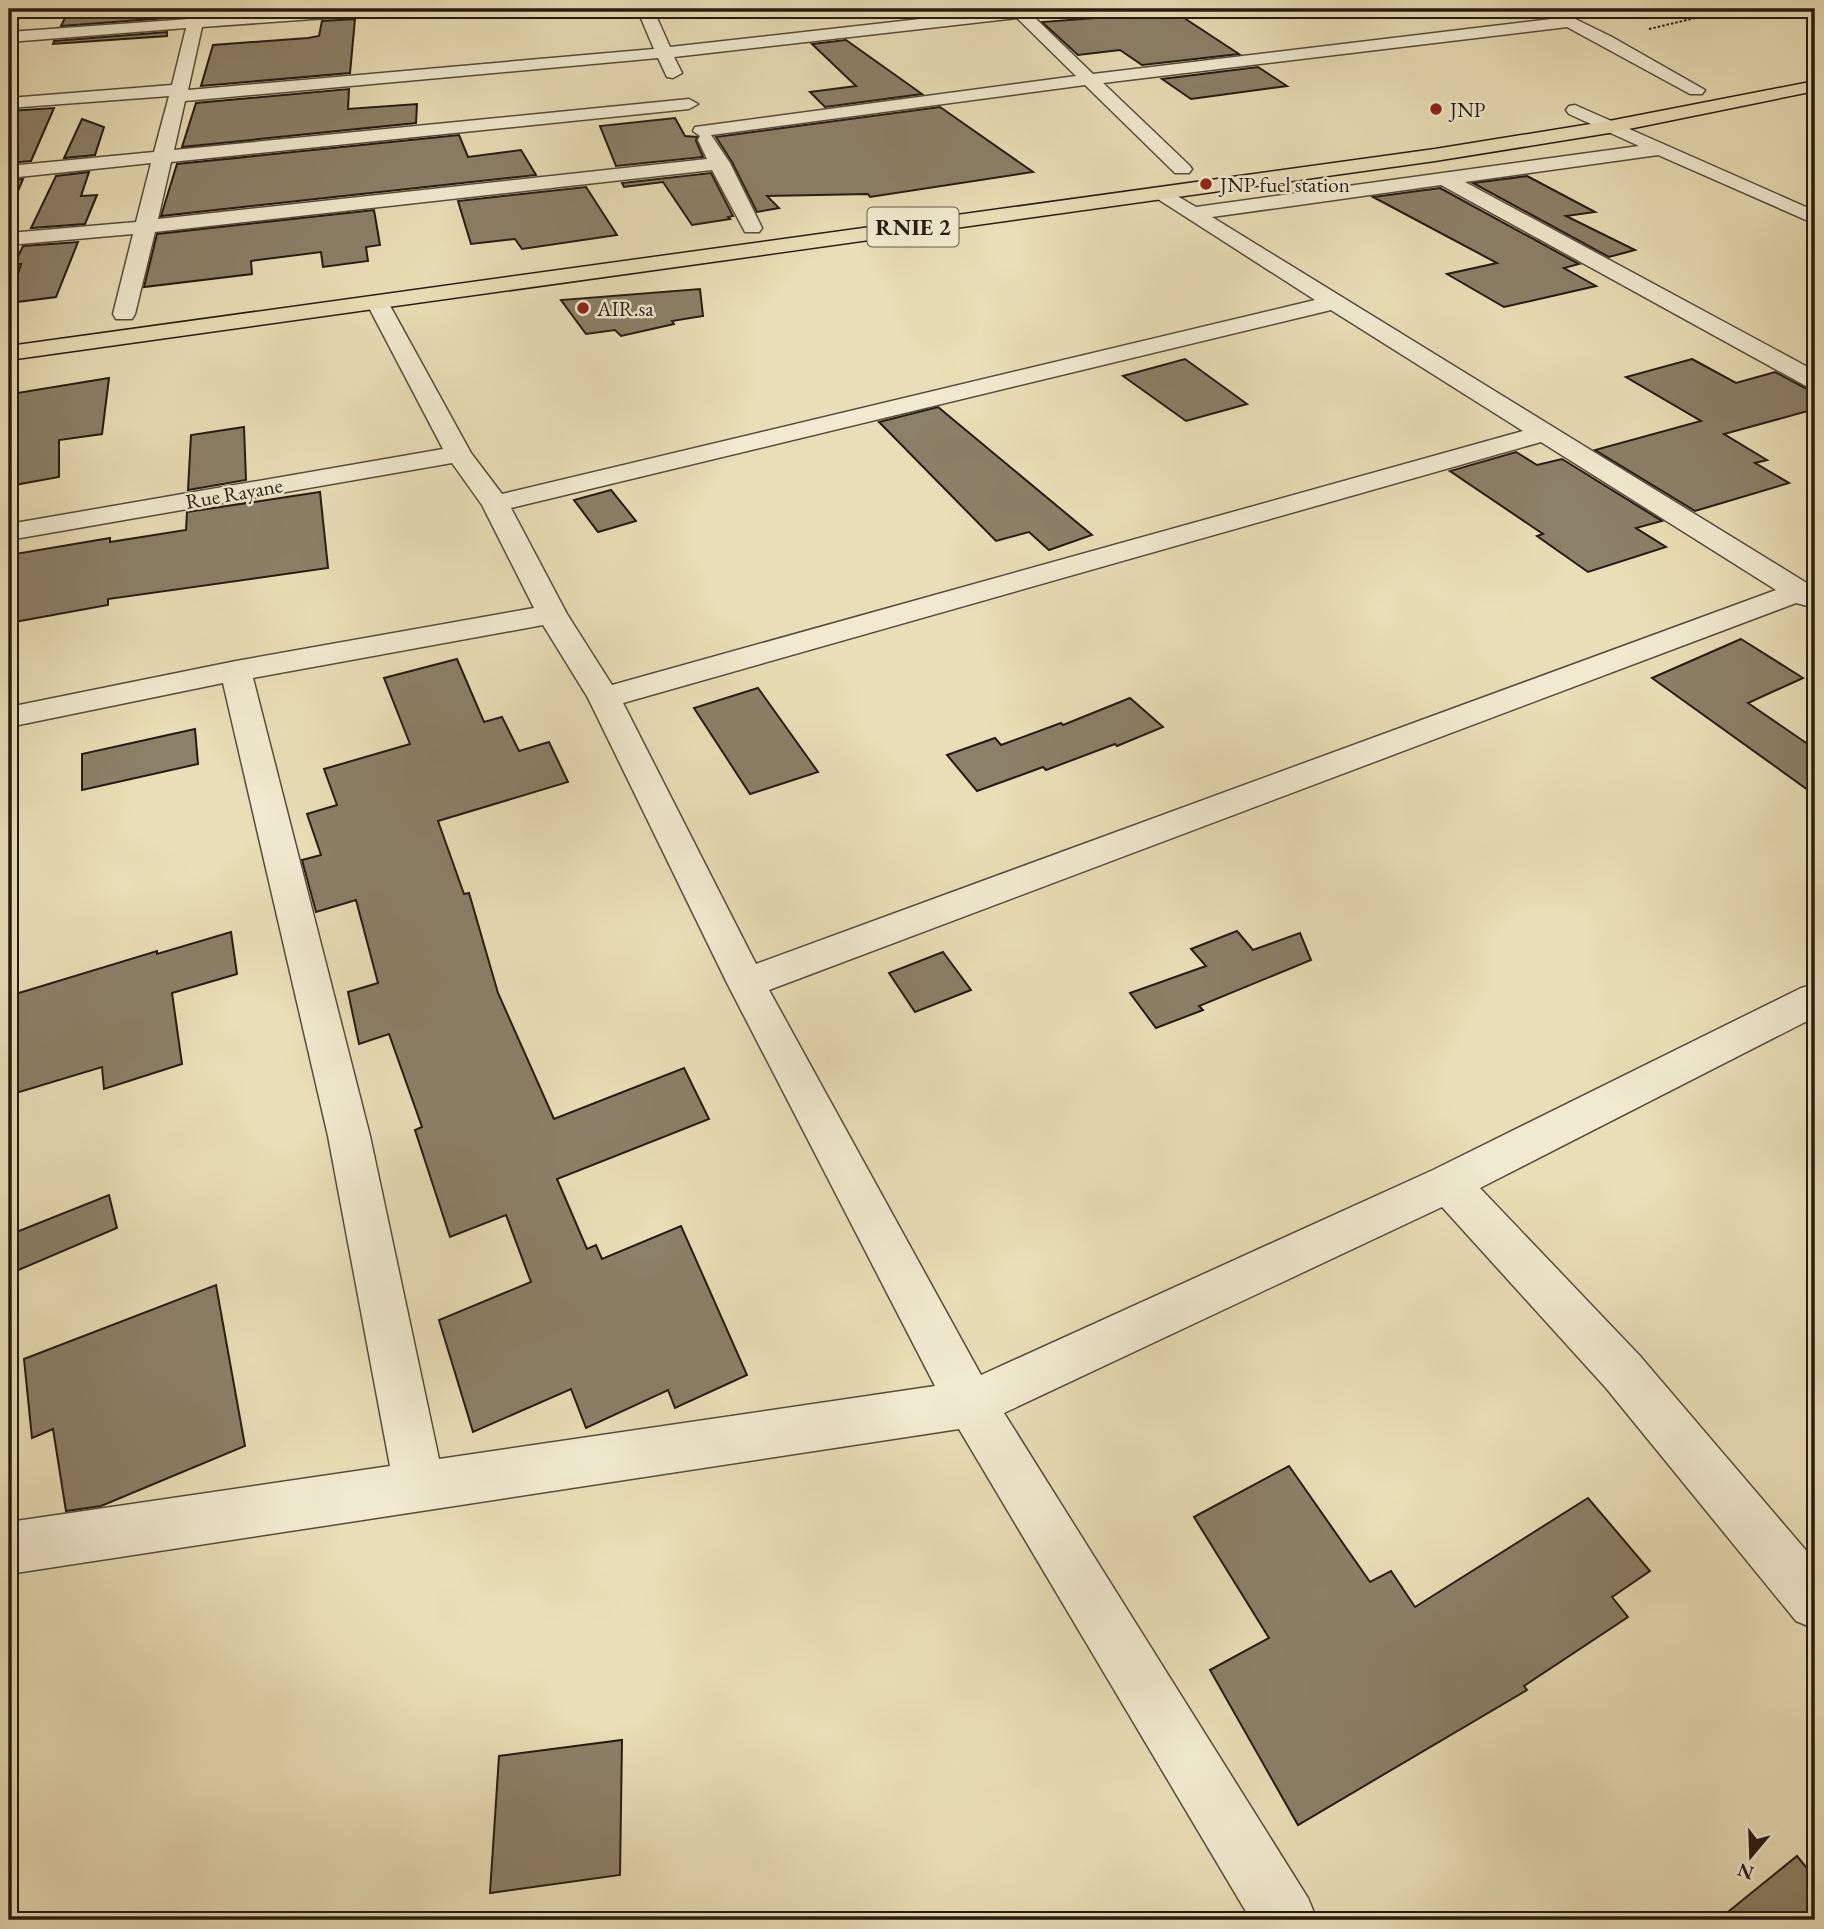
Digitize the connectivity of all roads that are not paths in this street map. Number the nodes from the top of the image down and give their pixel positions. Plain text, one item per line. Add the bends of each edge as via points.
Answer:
1 (383, 9) edge
2 (645, 9) edge
3 (1053, 9) edge
4 (1544, 9) edge
5 (1019, 11) edge
6 (197, 16) edge
7 (1568, 22) junction
8 (9, 37) edge
9 (663, 53) junction
10 (1815, 66) edge
11 (1091, 79) junction
12 (1815, 86) edge
13 (1696, 90) junction
14 (178, 93) junction
15 (1656, 97) dead end
16 (9, 103) edge
17 (689, 104) junction
18 (1616, 104) dead end
19 (1575, 110) junction
20 (1549, 115) dead end
21 (1609, 128) junction
22 (702, 131) junction
23 (1658, 149) junction
24 (163, 159) junction
25 (720, 163) junction
26 (1208, 166) dead end
27 (1182, 169) junction
28 (9, 172) edge
29 (1443, 178) junction
30 (1157, 184) junction
31 (1192, 214) junction
32 (1815, 218) edge
33 (146, 227) junction
34 (759, 227) joint
35 (724, 232) dead end
36 (9, 239) edge
37 (377, 302) junction
38 (1335, 302) junction
39 (152, 310) dead end
40 (124, 314) junction
41 (99, 318) dead end
42 (9, 353) edge
43 (1815, 381) edge
44 (1545, 433) junction
45 (459, 454) junction
46 (495, 504) junction
47 (9, 532) edge
48 (1808, 597) edge
49 (552, 614) junction
50 (236, 671) junction
51 (604, 698) junction
52 (9, 717) edge
53 (746, 983) junction
54 (1815, 999) edge
55 (1448, 1183) junction
56 (971, 1404) junction
57 (419, 1487) junction
58 (9, 1548) edge
59 (1815, 1602) edge
60 (1286, 1920) edge

1 - 6 street
2 - 9 street
3 - 5 street
4 - 7 street
5 - 9 street
5 - 11 street
6 - 8 street
6 - 14 street
7 - 11 street
7 - 13 street
9 - 14 street
9 - 17 street
10 - 13 main road
11 - 22 street
11 - 27 street
12 - 21 main road, RNIE 2
13 - 15 main road
14 - 16 street
14 - 24 street
17 - 22 street
17 - 24 street
18 - 19 main road
19 - 20 main road
19 - 21 street
21 - 23 street
21 - 30 main road, RNIE 2
22 - 25 street
23 - 29 street
23 - 32 street
24 - 28 street
24 - 33 street
25 - 33 street
25 - 34 street
26 - 27 main road, RNIE 2
27 - 30 main road, RNIE 2
29 - 31 street
29 - 43 street
30 - 31 street
30 - 37 main road, RNIE 2
31 - 38 street
33 - 36 street
33 - 40 street
34 - 35 main road
37 - 42 main road, RNIE 2
37 - 45 street
38 - 44 street
38 - 46 street
39 - 40 main road
40 - 41 main road
44 - 48 street
44 - 51 street
45 - 46 street
45 - 47 street, Rue Rayane
46 - 49 street
48 - 53 street
49 - 50 street
49 - 51 street
50 - 52 street
50 - 57 street via 349,1136
51 - 53 street
53 - 56 street
54 - 55 street
55 - 56 street
55 - 59 street via 1622,1372
56 - 57 street
56 - 60 street
57 - 58 street

